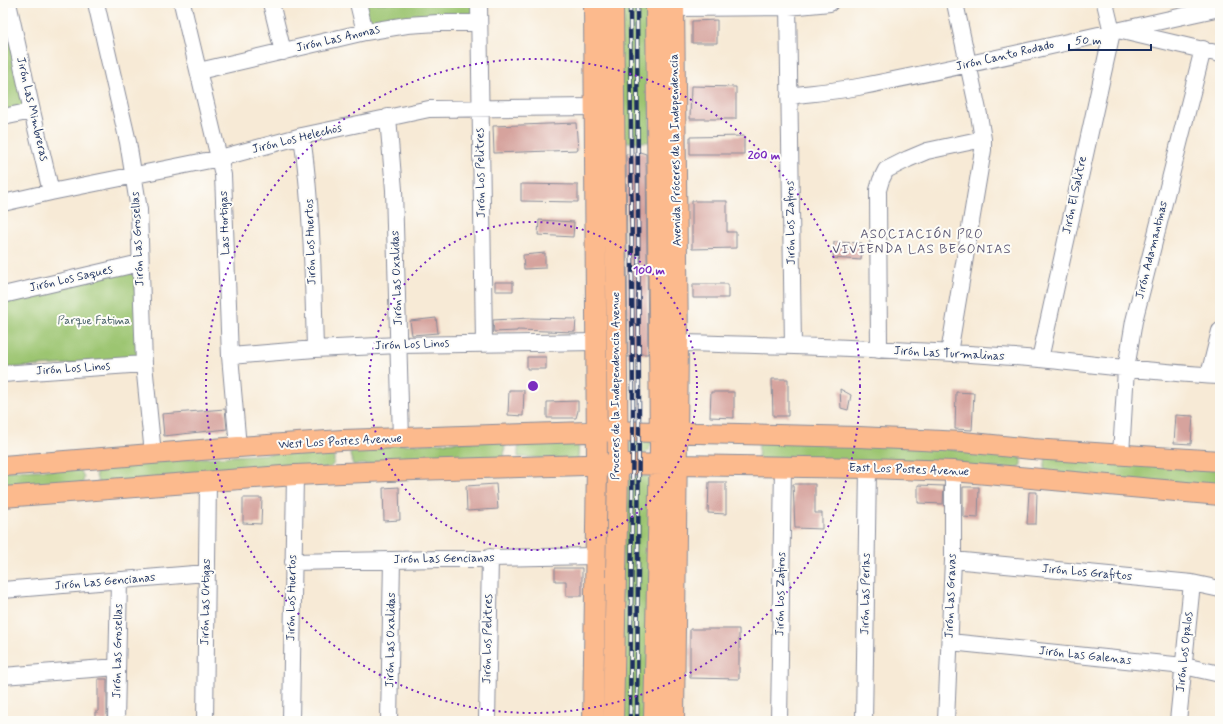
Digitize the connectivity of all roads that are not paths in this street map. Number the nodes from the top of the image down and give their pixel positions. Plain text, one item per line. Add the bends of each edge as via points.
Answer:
1 (96, 3) edge
2 (182, 3) edge
3 (271, 3) edge
4 (358, 3) edge
5 (479, 3) edge
6 (594, 3) edge
7 (613, 3) edge
8 (830, 3) edge
9 (955, 3) edge
10 (1105, 3) edge
11 (668, 5) edge
12 (788, 5) edge
13 (7, 6) edge
14 (1220, 8) edge
15 (479, 23) junction
16 (1114, 31) junction
17 (365, 32) junction
18 (1203, 49) junction
19 (283, 52) junction
20 (1220, 54) edge
21 (968, 64) junction
22 (199, 71) junction
23 (789, 96) junction
24 (594, 106) junction
25 (480, 107) junction
26 (32, 111) junction
27 (3, 117) edge
28 (388, 117) junction
29 (302, 136) junction
30 (982, 138) junction
31 (220, 158) junction
32 (134, 176) junction
33 (51, 192) junction
34 (3, 203) edge
35 (140, 263) junction
36 (3, 295) edge
37 (1220, 330) edge
38 (595, 342) junction
39 (484, 343) junction
40 (678, 343) junction
41 (399, 345) junction
42 (793, 346) junction
43 (315, 349) junction
44 (879, 350) junction
45 (949, 353) junction
46 (230, 356) junction
47 (1040, 360) junction
48 (144, 364) junction
49 (1126, 369) junction
50 (3, 374) edge
51 (1214, 376) edge
52 (597, 432) junction
53 (617, 432) junction
54 (668, 432) junction
55 (510, 434) junction
56 (743, 434) junction
57 (401, 439) junction
58 (342, 440) junction
59 (238, 447) junction
60 (1032, 449) junction
61 (153, 454) junction
62 (1121, 455) junction
63 (85, 460) junction
64 (1220, 461) edge
65 (597, 464) junction
66 (618, 464) junction
67 (668, 465) junction
68 (3, 466) edge
69 (742, 466) junction
70 (783, 466) junction
71 (512, 467) junction
72 (868, 468) junction
73 (953, 471) junction
74 (343, 473) junction
75 (295, 475) junction
76 (1031, 478) junction
77 (208, 482) junction
78 (87, 491) junction
79 (1220, 495) edge
80 (3, 497) edge
81 (595, 556) junction
82 (490, 558) junction
83 (392, 560) junction
84 (953, 560) junction
85 (292, 562) junction
86 (206, 574) junction
87 (119, 580) junction
88 (1192, 583) junction
89 (3, 590) edge
90 (1220, 590) edge
91 (950, 642) junction
92 (117, 666) junction
93 (1184, 666) junction
94 (1220, 674) edge
95 (3, 676) edge
96 (116, 721) edge
97 (205, 721) edge
98 (291, 721) edge
99 (390, 721) edge
100 (487, 721) edge
101 (593, 721) edge
102 (613, 721) edge
103 (654, 721) edge
104 (674, 721) edge
105 (779, 721) edge
106 (864, 721) edge
107 (946, 721) edge
108 (1178, 721) edge

1 - 32 street, Jirón Las Grosellas
2 - 22 street, Las Hortigas
3 - 19 street
4 - 17 street
5 - 15 street, Jirón Los Pelitres
6 - 24 main road
7 - 53 main road, Proceres de la Independencia Avenue
8 - 12 street
9 - 21 street
10 - 16 street
11 - 12 street
11 - 40 main road, Avenida Próceres de la Independencia
11 - 54 main road
12 - 23 street, Jirón Los Zafiros
13 - 26 street, Jirón Las Mimbreras
14 - 16 street, Jirón Canto Rodado
15 - 17 street, Jirón Las Anonas via 430,23
15 - 25 street, Jirón Los Pelitres
16 - 18 street
16 - 21 street, Jirón Canto Rodado
16 - 47 street, Jirón El Salitre
17 - 19 street, Jirón Las Anonas
18 - 20 street
18 - 49 street, Jirón Adamantinas via 1134,321
19 - 22 street, Jirón Las Anonas
21 - 23 street, Jirón Canto Rodado via 857,87
21 - 30 street
22 - 31 street, Las Hortigas
23 - 42 street, Jirón Los Zafiros
24 - 25 street, Jirón Los Helechos
24 - 38 main road
25 - 28 street, Jirón Los Helechos via 429,109
25 - 39 street, Jirón Los Pelitres
26 - 27 street
26 - 33 street, Jirón Las Mimbreras
28 - 29 street, Jirón Los Helechos
28 - 41 street, Jirón Las Oxalidas via 394,190
29 - 31 street, Jirón Los Helechos
29 - 43 street, Jirón Los Huertos via 308,176
30 - 44 street via 927,151 886,170 881,180 878,190
30 - 45 street via 981,166
31 - 32 street, Jirón Los Helechos
31 - 46 street, Las Hortigas via 223,176
32 - 33 street, Jirón Los Helechos
32 - 35 street, Jirón Las Grosellas via 139,210
33 - 34 street, Jirón Los Helechos
35 - 36 street, Jirón Los Saques
35 - 48 street, Jirón Las Grosellas
37 - 51 street
38 - 39 street, Jirón Los Linos
38 - 52 main road
39 - 41 street, Jirón Los Linos
40 - 42 street, Jirón Las Turmalinas
40 - 54 main road, Avenida Próceres de la Independencia
41 - 43 street, Jirón Los Linos
41 - 57 street, Jirón Las Oxalidas
42 - 44 street, Jirón Las Turmalinas
43 - 46 street, Jirón Los Linos
44 - 45 street, Jirón Las Turmalinas
45 - 47 street, Jirón Las Turmalinas
46 - 59 street, Las Hortigas
47 - 49 street, Jirón Las Turmalinas
48 - 50 street, Jirón Los Linos
48 - 61 street, Jirón Las Grosellas
49 - 51 street, Jirón Las Turmalinas
49 - 62 street, Jirón Adamantinas
52 - 53 main road, West Los Postes Avenue
52 - 55 main road, West Los Postes Avenue
52 - 65 main road, Proceres de la Independencia Avenue
53 - 54 main road, West Los Postes Avenue
53 - 66 main road, Proceres de la Independencia Avenue
54 - 56 main road
54 - 67 main road, Avenida Próceres de la Independencia
55 - 57 main road, West Los Postes Avenue
55 - 71 main road
56 - 60 main road via 948,441
56 - 69 main road
57 - 58 main road, West Los Postes Avenue
58 - 59 main road, West Los Postes Avenue
58 - 74 main road
59 - 61 main road, West Los Postes Avenue
60 - 62 main road
60 - 76 main road
61 - 63 main road, West Los Postes Avenue
62 - 64 main road
63 - 68 main road, West Los Postes Avenue
63 - 78 main road
65 - 66 main road, East Los Postes Avenue
65 - 71 main road
65 - 81 main road, Proceres de la Independencia Avenue
66 - 67 main road, East Los Postes Avenue
66 - 102 main road, Proceres de la Independencia Avenue
67 - 69 main road, East Los Postes Avenue
67 - 103 main road
67 - 104 main road
69 - 70 main road, East Los Postes Avenue
70 - 72 main road, East Los Postes Avenue
70 - 105 street, Jirón Los Zafiros
71 - 74 main road
72 - 73 main road, East Los Postes Avenue
72 - 106 street, Jirón Las Perlas
73 - 76 main road, East Los Postes Avenue
73 - 84 street, Jirón Las Gravas
74 - 75 main road
75 - 77 main road
75 - 85 street, Jirón Los Huertos
76 - 79 main road, East Los Postes Avenue
77 - 78 main road
77 - 86 street, Jirón Las Ortigas
78 - 80 main road
81 - 82 street, Jirón Las Gencianas
81 - 101 main road, Proceres de la Independencia Avenue
82 - 83 street, Jirón Las Gencianas
82 - 100 street, Jirón Los Pelitres
83 - 85 street, Jirón Las Gencianas
83 - 99 street, Jirón Las Oxalidas
84 - 88 street, Jirón Los Grafitos
84 - 91 street, Jirón Las Gravas
85 - 98 street, Jirón Los Huertos
86 - 87 street, Jirón Las Gencianas
86 - 97 street, Jirón Las Ortigas
87 - 89 street, Jirón Las Gencianas
87 - 92 street, Jirón Las Grosellas
88 - 90 street, Jirón Los Grafitos
88 - 93 street, Jirón Los Opalos
91 - 93 street, Jirón Las Galenas
91 - 107 street, Jirón Las Gravas
92 - 95 street
92 - 96 street, Jirón Las Grosellas
93 - 94 street, Jirón Las Galenas
93 - 108 street, Jirón Los Opalos

